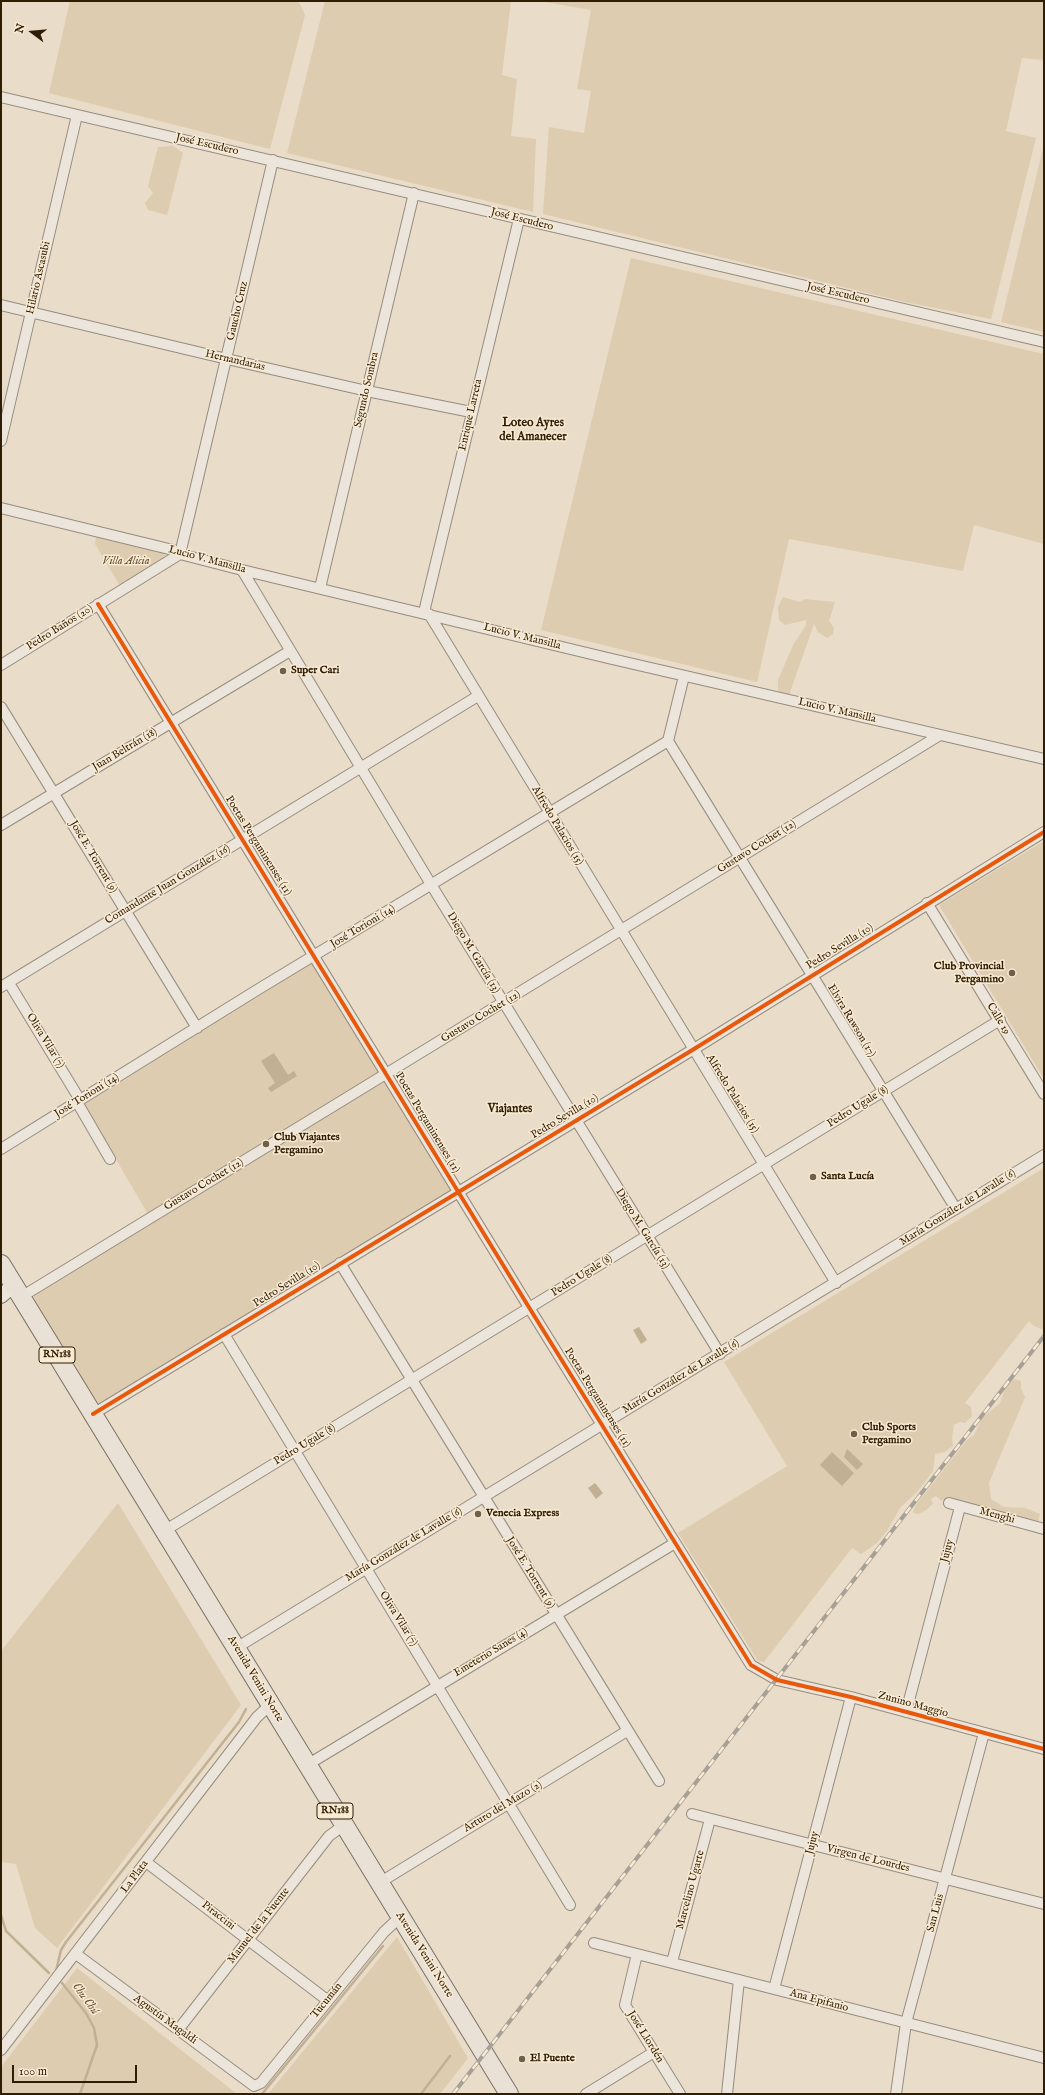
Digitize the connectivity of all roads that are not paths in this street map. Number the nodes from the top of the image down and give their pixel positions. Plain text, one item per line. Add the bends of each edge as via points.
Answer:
1 (1, 97) edge
2 (77, 115) junction
3 (273, 160) junction
4 (414, 193) junction
5 (519, 219) junction
6 (1, 305) edge
7 (31, 312) junction
8 (1044, 342) edge
9 (227, 360) junction
10 (367, 391) junction
11 (471, 412) junction
12 (1, 441) edge
13 (1, 508) edge
14 (180, 554) junction
15 (242, 570) junction
16 (320, 588) junction
17 (98, 604) junction
18 (426, 613) junction
19 (290, 651) junction
20 (1, 665) edge
21 (684, 676) junction
22 (478, 696) junction
23 (1, 707) edge
24 (171, 723) junction
25 (940, 735) junction
26 (668, 741) junction
27 (1044, 759) edge
28 (360, 768) junction
29 (54, 792) junction
30 (549, 813) junction
31 (1, 825) edge
32 (1044, 832) edge
33 (243, 839) junction
34 (740, 857) junction
35 (432, 886) junction
36 (927, 903) junction
37 (126, 911) junction
38 (621, 931) junction
39 (314, 956) junction
40 (812, 975) junction
41 (5, 985) edge
42 (503, 1003) junction
43 (1000, 1020) junction
44 (197, 1028) junction
45 (694, 1050) junction
46 (387, 1075) junction
47 (883, 1091) junction
48 (1044, 1094) edge
49 (79, 1101) junction
50 (575, 1121) junction
51 (1, 1149) edge
52 (1044, 1155) edge
53 (110, 1159) dead end
54 (765, 1165) junction
55 (458, 1192) junction
56 (956, 1209) junction
57 (646, 1236) junction
58 (340, 1263) junction
59 (1, 1264) edge
60 (836, 1283) junction
61 (12, 1292) edge
62 (530, 1309) junction
63 (224, 1334) junction
64 (720, 1354) junction
65 (412, 1380) junction
66 (93, 1414) junction
67 (602, 1424) junction
68 (295, 1451) junction
69 (484, 1497) junction
70 (949, 1503) dead end
71 (960, 1507) junction
72 (1044, 1529) edge
73 (164, 1531) junction
74 (675, 1542) junction
75 (366, 1568) junction
76 (556, 1614) junction
77 (236, 1648) junction
78 (777, 1680) joint
79 (438, 1685) junction
80 (851, 1697) junction
81 (270, 1705) junction
82 (906, 1712) junction
83 (627, 1731) junction
84 (984, 1733) junction
85 (1044, 1749) edge
86 (307, 1765) junction
87 (659, 1780) dead end
88 (510, 1803) junction
89 (692, 1814) dead end
90 (710, 1818) junction
91 (344, 1825) junction
92 (812, 1845) junction
93 (146, 1862) junction
94 (945, 1878) junction
95 (379, 1883) junction
96 (1044, 1904) edge
97 (570, 1905) dead end
98 (400, 1917) junction
99 (248, 1940) junction
100 (594, 1943) dead end
101 (76, 1954) junction
102 (637, 1954) junction
103 (672, 1962) junction
104 (739, 1980) junction
105 (774, 1989) junction
106 (327, 2000) junction
107 (906, 2023) junction
108 (178, 2030) junction
109 (1, 2050) edge
110 (654, 2052) junction
111 (1044, 2058) edge
112 (254, 2086) joint
113 (509, 2094) edge
114 (586, 2094) edge
115 (680, 2094) edge
116 (727, 2094) edge
117 (896, 2094) edge

1 - 2 street, José Escudero
2 - 3 street, José Escudero
2 - 7 street, Hilario Ascasubi
3 - 4 street, José Escudero
3 - 9 street, Gaucho Cruz
4 - 5 street, José Escudero
4 - 10 street, Segundo Sombra
5 - 8 street, José Escudero
5 - 11 street, Enrique Larreta
6 - 7 street, Hernandarias
7 - 9 street, Hernandarias
7 - 12 street, Hilario Ascasubi
9 - 10 street, Hernandarias
9 - 14 street, Gaucho Cruz
10 - 11 street, Hernandarias
10 - 16 street, Segundo Sombra
11 - 18 street, Enrique Larreta
13 - 14 street, Lucio V. Mansilla via 173,550
14 - 15 street, Lucio V. Mansilla
14 - 17 street, Pedro Baños (20)
15 - 16 street, Lucio V. Mansilla
15 - 19 street, Diego M. García (13)
16 - 18 street, Lucio V. Mansilla
17 - 20 street, Pedro Baños (20)
17 - 24 street, Poetas Pergaminenses (11)
18 - 21 street, Lucio V. Mansilla
18 - 22 street, Alfredo Palacios (15)
19 - 24 street, Juan Beltrán (18)
19 - 28 street, Diego M. García (13)
21 - 25 street, Lucio V. Mansilla
21 - 26 street
22 - 28 street, Comandante Juan González (16)
22 - 30 street, Alfredo Palacios (15)
23 - 29 street, José E. Torrent (9)
24 - 29 street, Juan Beltrán (18)
24 - 33 street, Poetas Pergaminenses (11)
25 - 27 street, Lucio V. Mansilla
25 - 34 street, Gustavo Cochet (12)
26 - 30 street, José Torioni (14)
26 - 34 street, Elvira Rawson (17)
28 - 33 street, Comandante Juan González (16)
28 - 35 street, Diego M. García (13)
29 - 31 street, Juan Beltrán (18)
29 - 37 street, José E. Torrent (9)
30 - 35 street, José Torioni (14)
30 - 38 street, Alfredo Palacios (15)
32 - 36 street, Pedro Sevilla (10)
33 - 37 street, Comandante Juan González (16)
33 - 39 street, Poetas Pergaminenses (11)
34 - 38 street, Gustavo Cochet (12)
34 - 40 street, Elvira Rawson (17)
35 - 39 street, José Torioni (14)
35 - 42 street, Diego M. García (13)
36 - 40 street, Pedro Sevilla (10)
36 - 43 street, Calle 19
37 - 41 street, Comandante Juan González (16)
37 - 44 street, José E. Torrent (9)
38 - 42 street, Gustavo Cochet (12)
38 - 45 street, Alfredo Palacios (15)
39 - 44 street, José Torioni (14)
39 - 46 street, Poetas Pergaminenses (11)
40 - 45 street, Pedro Sevilla (10)
40 - 47 street, Elvira Rawson (17)
41 - 49 street, Oliva Vilar (7)
42 - 46 street, Gustavo Cochet (12)
42 - 50 street, Diego M. García (13)
43 - 47 street, Pedro Ugale (8)
43 - 48 street, Calle 19
44 - 49 street, José Torioni (14)
45 - 50 street, Pedro Sevilla (10)
45 - 54 street, Alfredo Palacios (15)
46 - 55 street, Poetas Pergaminenses (11)
46 - 61 street, Gustavo Cochet (12)
47 - 54 street, Pedro Ugale (8)
47 - 56 street, Elvira Rawson (17)
49 - 51 street, José Torioni (14)
49 - 53 street, Oliva Vilar (7)
50 - 55 street, Pedro Sevilla (10)
50 - 57 street, Diego M. García (13)
52 - 56 street, María González de Lavalle (6)
54 - 57 street, Pedro Ugale (8)
54 - 60 street, Alfredo Palacios (15)
55 - 58 street, Pedro Sevilla (10)
55 - 62 street, Poetas Pergaminenses (11)
56 - 60 street, María González de Lavalle (6)
57 - 62 street, Pedro Ugale (8)
57 - 64 street, Diego M. García (13)
58 - 63 street, Pedro Sevilla (10)
58 - 65 street, José E. Torrent (9)
59 - 61 highway, Avenida Venini Norte / RN188
60 - 64 street, María González de Lavalle (6)
61 - 66 highway, Avenida Venini Norte / RN188
62 - 65 street, Pedro Ugale (8)
62 - 67 street, Poetas Pergaminenses (11)
63 - 66 street, Pedro Sevilla (10)
63 - 68 street, Oliva Vilar (7)
64 - 67 street, María González de Lavalle (6)
65 - 68 street, Pedro Ugale (8)
65 - 69 street, José E. Torrent (9)
66 - 73 highway, Avenida Venini Norte / RN188
67 - 69 street, María González de Lavalle (6)
67 - 74 street, Poetas Pergaminenses (11)
68 - 73 street, Pedro Ugale (8)
68 - 75 street, Oliva Vilar (7)
69 - 75 street, María González de Lavalle (6)
69 - 76 street, José E. Torrent (9)
70 - 71 street, Menghi
71 - 72 street, Menghi
71 - 82 street, Jujuy
73 - 77 highway, Avenida Venini Norte / RN188
74 - 76 street, Emeterio Sanes (4)
74 - 78 street, Poetas Pergaminenses (11) via 748,1662
75 - 77 street, María González de Lavalle (6)
75 - 79 street, Oliva Vilar (7)
76 - 79 street, Emeterio Sanes (4)
76 - 83 street, José E. Torrent (9)
77 - 81 highway, Avenida Venini Norte / RN188
78 - 80 street, Zunino Maggio
79 - 86 street, Emeterio Sanes (4)
79 - 88 street, Oliva Vilar (7)
80 - 82 street, Zunino Maggio
80 - 92 street, Jujuy
81 - 86 highway, Avenida Venini Norte / RN188
81 - 93 street, La Plata via 257,1717
82 - 84 street, Zunino Maggio
83 - 87 street, José E. Torrent (9)
83 - 88 street, Arturo del Mazo (2)
84 - 85 street, Zunino Maggio
84 - 94 street, San Luis
86 - 91 highway, Avenida Venini Norte / RN188
88 - 95 street, Arturo del Mazo (2)
88 - 97 street, Oliva Vilar (7)
89 - 90 street, Virgen de Lourdes
90 - 92 street, Virgen de Lourdes
90 - 103 street, Marcelino Ugarte
91 - 95 highway, Avenida Venini Norte / RN188
91 - 99 street, Manuel de la Fuente via 329,1836
92 - 94 street, Virgen de Lourdes
92 - 105 street, Jujuy
93 - 99 street, Piraccini
93 - 101 street, La Plata
94 - 96 street, Virgen de Lourdes
94 - 107 street, San Luis
95 - 98 highway, Avenida Venini Norte / RN188
98 - 106 street, Tucumán via 384,1932
98 - 113 highway, Avenida Venini Norte / RN188
99 - 106 street, Piraccini
99 - 108 street, Manuel de la Fuente
100 - 102 street, Ana Epifanio
101 - 108 street, Agustín Magaldi
101 - 109 street, La Plata
102 - 103 street, Ana Epifanio
102 - 110 street, José Llordén via 625,2005
103 - 104 street, Ana Epifanio
104 - 105 street, Ana Epifanio
104 - 116 street
105 - 107 street, Ana Epifanio
106 - 112 street, Tucumán via 261,2083
107 - 111 street, Ana Epifanio
107 - 117 street, San Luis
108 - 112 street, Agustín Magaldi
110 - 114 street
110 - 115 street, José Llordén

